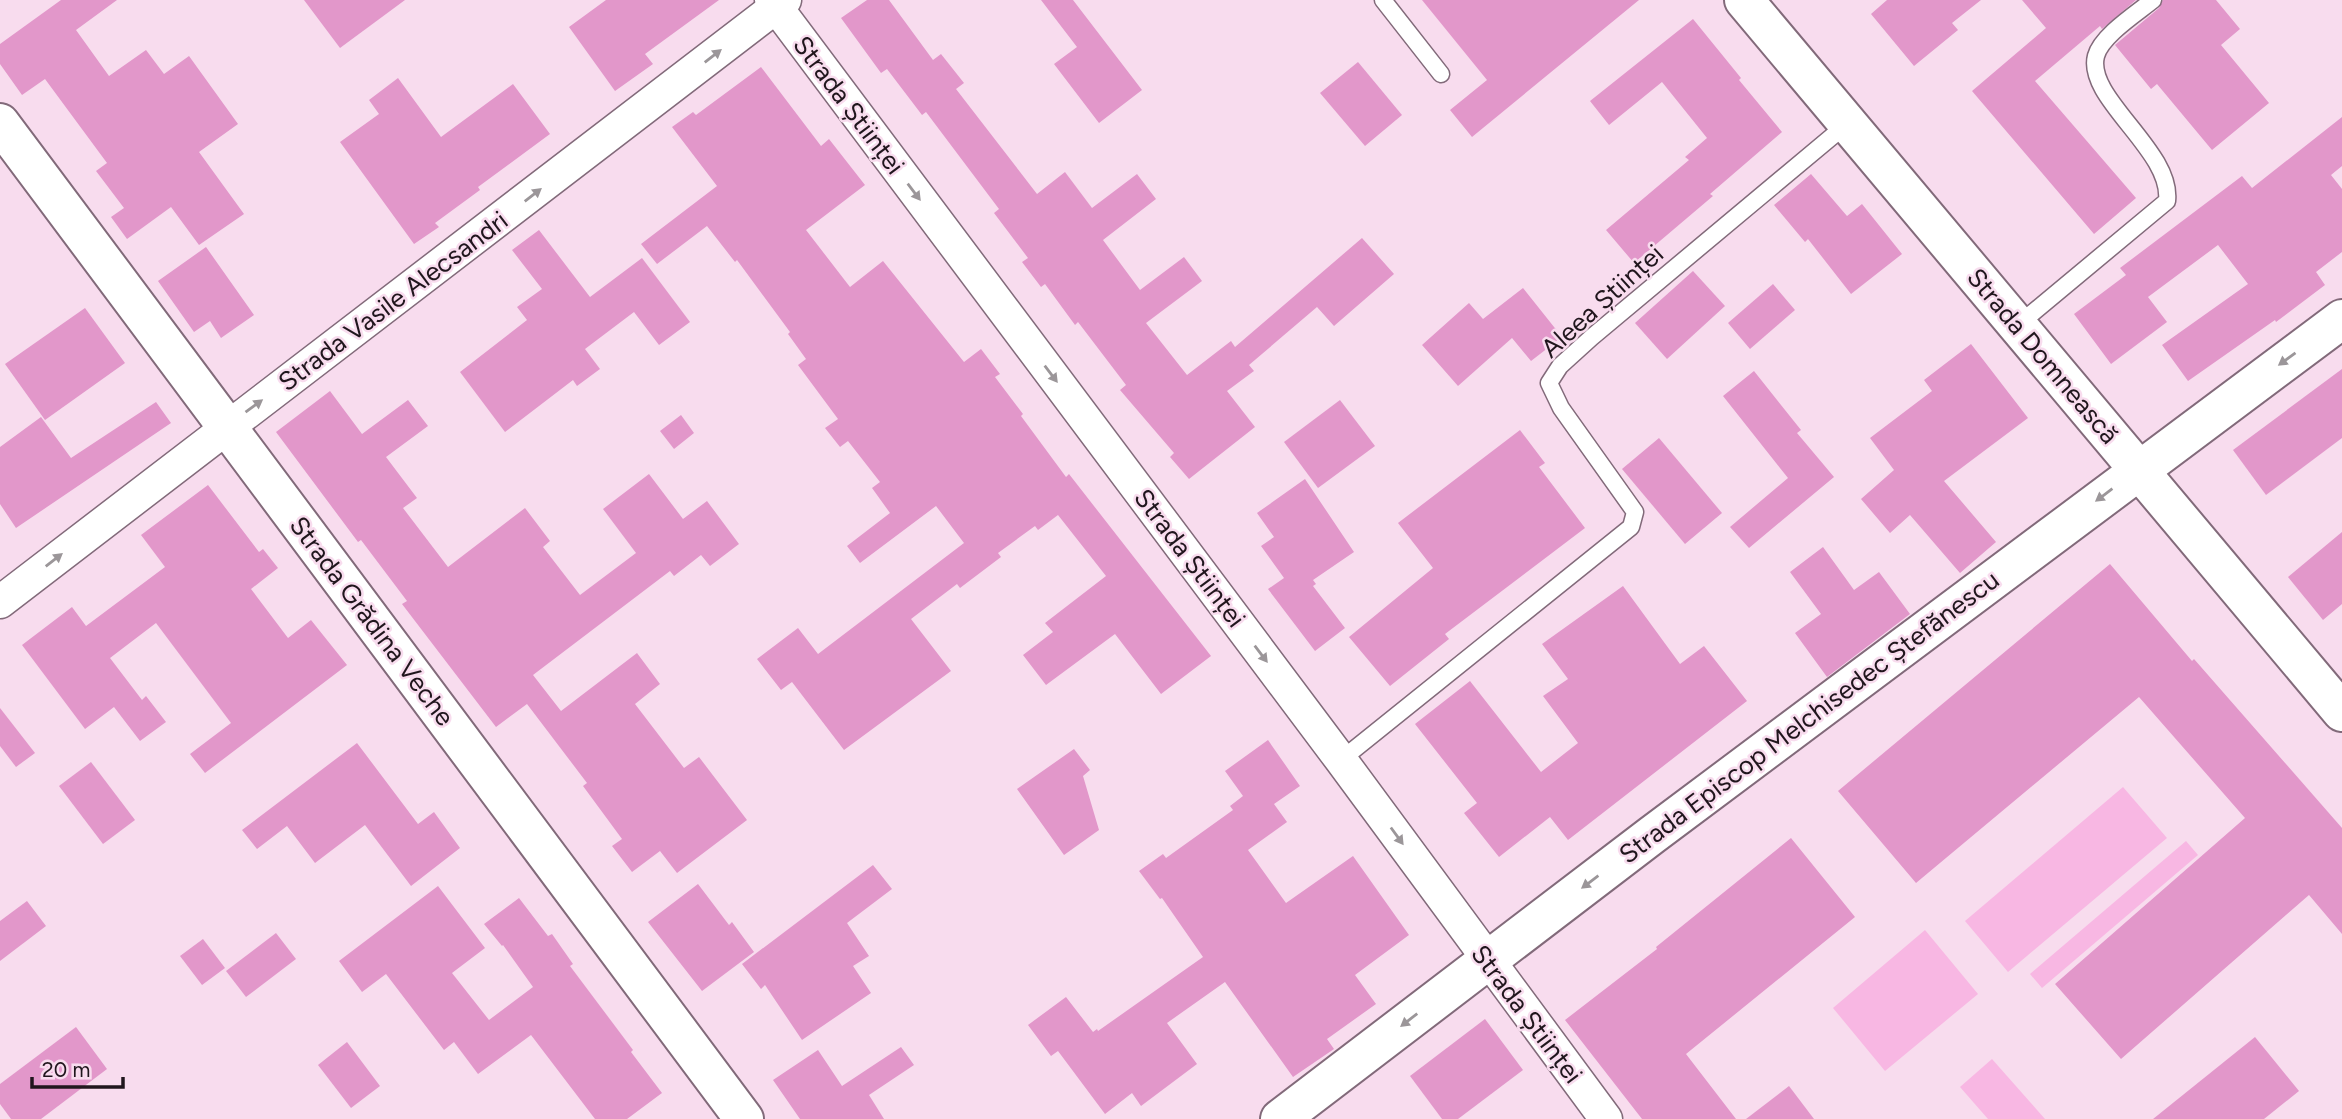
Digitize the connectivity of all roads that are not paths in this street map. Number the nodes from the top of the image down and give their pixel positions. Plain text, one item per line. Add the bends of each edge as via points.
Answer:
1 (1383, 0) edge
2 (1744, 0) edge
3 (2153, 0) edge
4 (777, 2) edge
5 (1441, 74) dead end
6 (0, 123) edge
7 (1848, 124) junction
8 (2342, 319) edge
9 (2017, 326) junction
10 (226, 426) junction
11 (2138, 469) junction
12 (0, 602) edge
13 (2342, 712) edge
14 (1341, 760) junction
15 (1487, 960) junction
16 (1600, 1117) edge
17 (744, 1119) edge
18 (1280, 1119) edge

1 - 5 lane
2 - 7 street, Strada Domnească
3 - 9 lane via 2105,40 2096,54 2095,70 2162,170 2167,201
10 -> 4 street, Strada Vasile Alecsandri via 338,345
4 -> 14 street, Strada Științei
6 - 10 street, Strada Grădina Veche
7 - 9 street, Strada Domnească
7 - 14 lane, Aleea Științei via 1592,337 1560,366 1549,383 1561,408 1635,512 1631,527
8 -> 11 street, Strada Episcop Melchisedec Ștefănescu
9 - 11 street, Strada Domnească
12 -> 10 street, Strada Vasile Alecsandri
10 - 17 street, Strada Grădina Veche
11 - 13 street, Strada Domnească
11 -> 15 street, Strada Episcop Melchisedec Ștefănescu
14 -> 15 street, Strada Științei
15 - 16 street, Strada Științei
15 -> 18 street, Strada Episcop Melchisedec Ștefănescu

